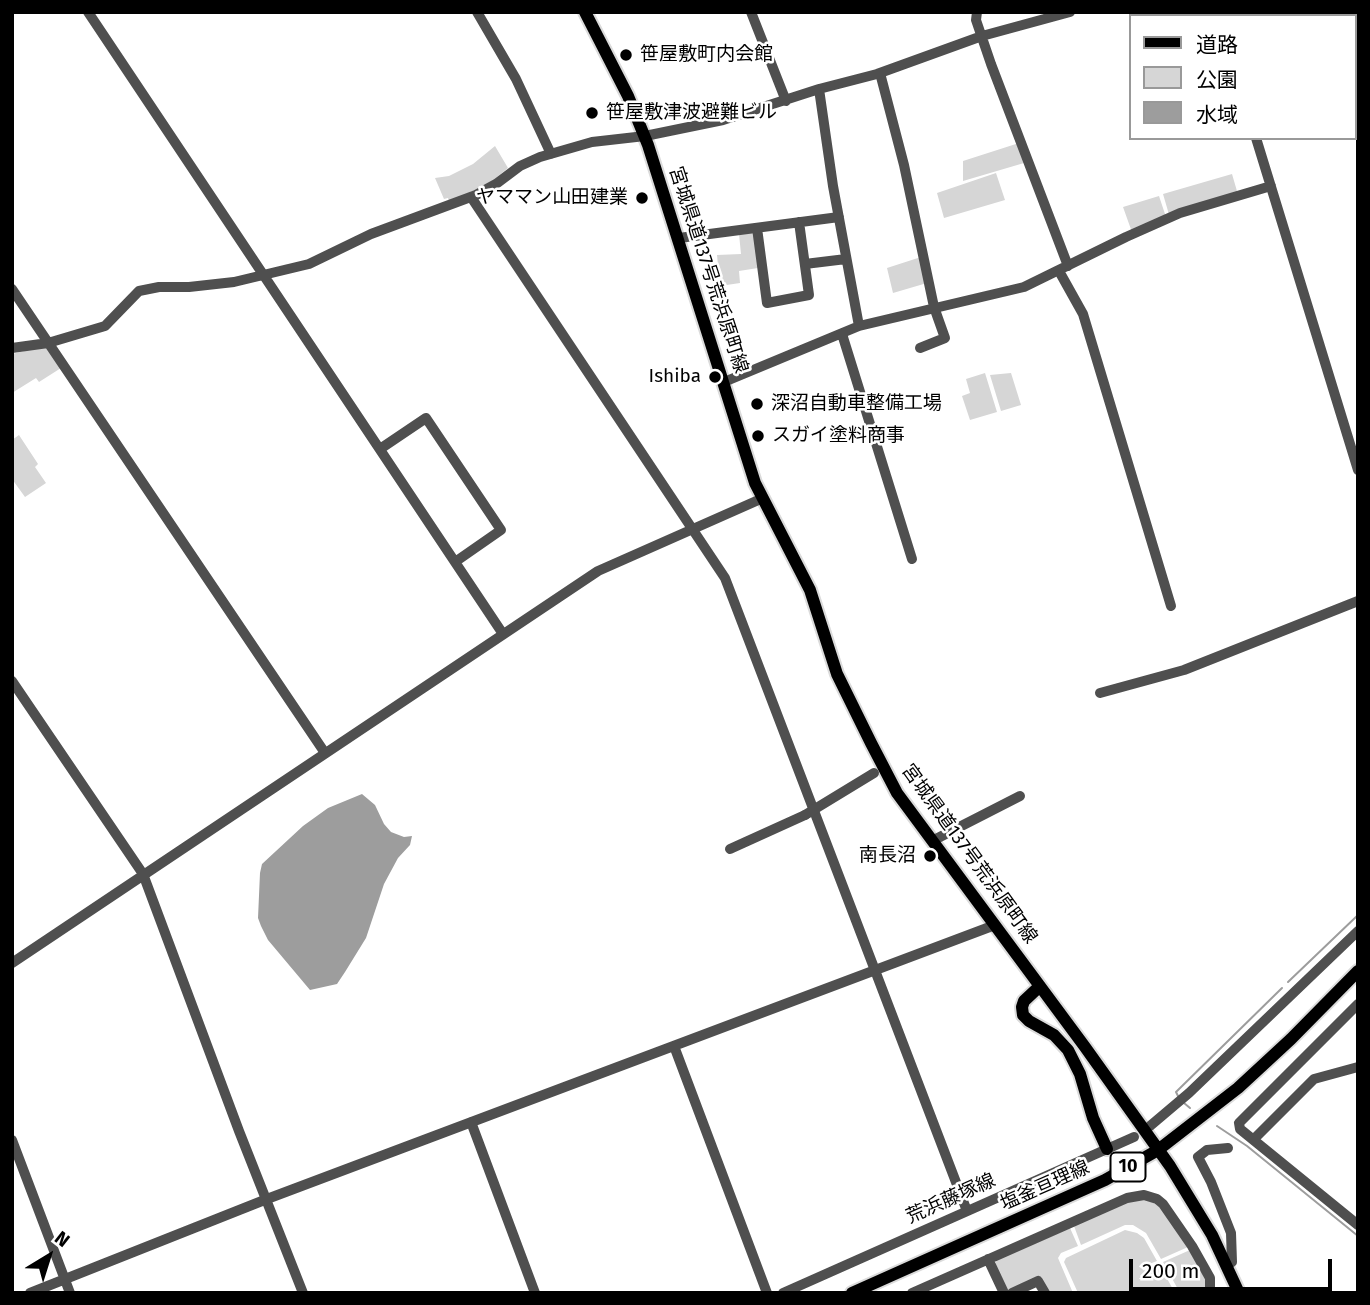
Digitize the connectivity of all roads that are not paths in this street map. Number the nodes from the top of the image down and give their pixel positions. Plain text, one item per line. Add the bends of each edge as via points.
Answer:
1 (88, 12) edge
2 (477, 12) edge
3 (585, 12) edge
4 (751, 12) edge
5 (977, 12) edge
6 (1070, 12) edge
7 (982, 36) junction
8 (884, 72) junction
9 (819, 89) junction
10 (786, 101) junction
11 (645, 136) junction
12 (1257, 140) edge
13 (551, 154) junction
14 (1270, 186) junction
15 (471, 197) junction
16 (839, 217) junction
17 (799, 222) junction
18 (757, 228) junction
19 (679, 238) junction
20 (846, 259) junction
21 (805, 264) junction
22 (1063, 268) junction
23 (265, 276) junction
24 (12, 289) edge
25 (934, 307) junction
26 (859, 326) junction
27 (842, 334) junction
28 (48, 343) junction
29 (12, 348) edge
30 (920, 348) dead end
31 (724, 382) junction
32 (380, 449) junction
33 (1358, 470) edge
34 (763, 498) junction
35 (694, 528) junction
36 (912, 559) dead end
37 (455, 562) junction
38 (1358, 601) edge
39 (1171, 606) dead end
40 (503, 634) junction
41 (12, 681) edge
42 (1100, 692) dead end
43 (325, 753) junction
44 (879, 770) junction
45 (1020, 796) dead end
46 (932, 841) junction
47 (730, 849) dead end
48 (143, 874) junction
49 (995, 925) junction
50 (1358, 931) edge
51 (12, 963) edge
52 (875, 970) junction
53 (1358, 971) edge
54 (1040, 986) junction
55 (1358, 1004) edge
56 (674, 1046) junction
57 (1358, 1067) edge
58 (471, 1122) junction
59 (1150, 1126) dead end
60 (1134, 1137) dead end
61 (1254, 1139) junction
62 (12, 1140) edge
63 (1228, 1148) dead end
64 (1107, 1149) junction
65 (1158, 1150) junction
66 (267, 1199) junction
67 (967, 1211) junction
68 (1358, 1224) edge
69 (988, 1259) junction
70 (1226, 1265) junction
71 (65, 1279) junction
72 (30, 1293) edge
73 (70, 1293) edge
74 (303, 1293) edge
75 (535, 1293) edge
76 (767, 1293) edge
77 (783, 1293) edge
78 (852, 1293) edge
79 (912, 1293) edge
80 (1004, 1293) edge
81 (1012, 1293) edge
82 (1045, 1293) edge
83 (1210, 1293) edge
84 (1239, 1293) edge

1 - 23 street
2 - 13 street via 516,79
3 - 11 main road, 宮城県道137号荒浜原町線
4 - 10 street
5 - 7 street
6 - 7 street
7 - 8 street
7 - 22 street
8 - 9 street
8 - 25 street
9 - 10 street
9 - 16 street
10 - 11 street
11 - 13 street via 592,142
11 - 19 main road, 宮城県道137号荒浜原町線
12 - 14 street
13 - 15 street via 520,166
14 - 22 street via 1180,214
14 - 33 street
15 - 23 street via 371,234 309,264
15 - 35 street
16 - 17 street
16 - 20 street
17 - 18 street
17 - 21 street
18 - 19 street
18 - 21 street via 767,303 809,295
19 - 31 main road, 宮城県道137号荒浜原町線
20 - 21 street
20 - 26 street
22 - 25 street via 1018,289
22 - 39 street via 1083,314
23 - 28 street via 139,292 105,326
23 - 32 street
24 - 28 street
25 - 26 street
25 - 30 street via 945,338
26 - 27 street
27 - 31 street
27 - 36 street
28 - 29 street
28 - 43 street
31 - 34 main road, 宮城県道137号荒浜原町線
32 - 37 street
32 - 37 street via 426,418 501,530
34 - 35 street
34 - 44 main road, 宮城県道137号荒浜原町線 via 810,590 837,674
35 - 40 street via 598,571
35 - 52 street via 725,578
37 - 40 street
38 - 42 street via 1184,670
40 - 43 street
41 - 48 street
43 - 48 street
44 - 46 main road, 宮城県道137号荒浜原町線
44 - 47 street, bridge via 805,815
45 - 46 street
46 - 49 main road, 宮城県道137号荒浜原町線
48 - 51 street
48 - 66 street
49 - 52 street
49 - 54 main road, 宮城県道137号荒浜原町線
50 - 59 street
52 - 56 street
52 - 67 street
53 - 65 main road, 塩釜亘理線 / 10 via 1238,1088
54 - 64 main road via 1024,1001 1023,1015 1055,1035 1068,1050
54 - 65 main road, 宮城県道137号荒浜原町線
55 - 61 street via 1242,1119 1240,1129
56 - 58 street
56 - 76 street
57 - 61 street via 1314,1079
58 - 66 street
58 - 75 street
60 - 64 street, 荒浜藤塚線
61 - 68 street
62 - 71 street
63 - 70 street via 1207,1150 1199,1157 1231,1233 1231,1262
64 - 67 street, 荒浜藤塚線
65 - 70 main road, 宮城県道137号荒浜原町線
65 - 78 main road, 塩釜亘理線 / 10 via 1105,1180
66 - 71 street
66 - 74 street
67 - 77 street, 荒浜藤塚線
69 - 79 street
69 - 80 street
69 - 83 street via 1143,1195 1163,1204 1192,1246 1210,1278
70 - 84 main road, 宮城県道137号荒浜原町線
71 - 72 street
71 - 73 street
81 - 82 street via 1038,1281

